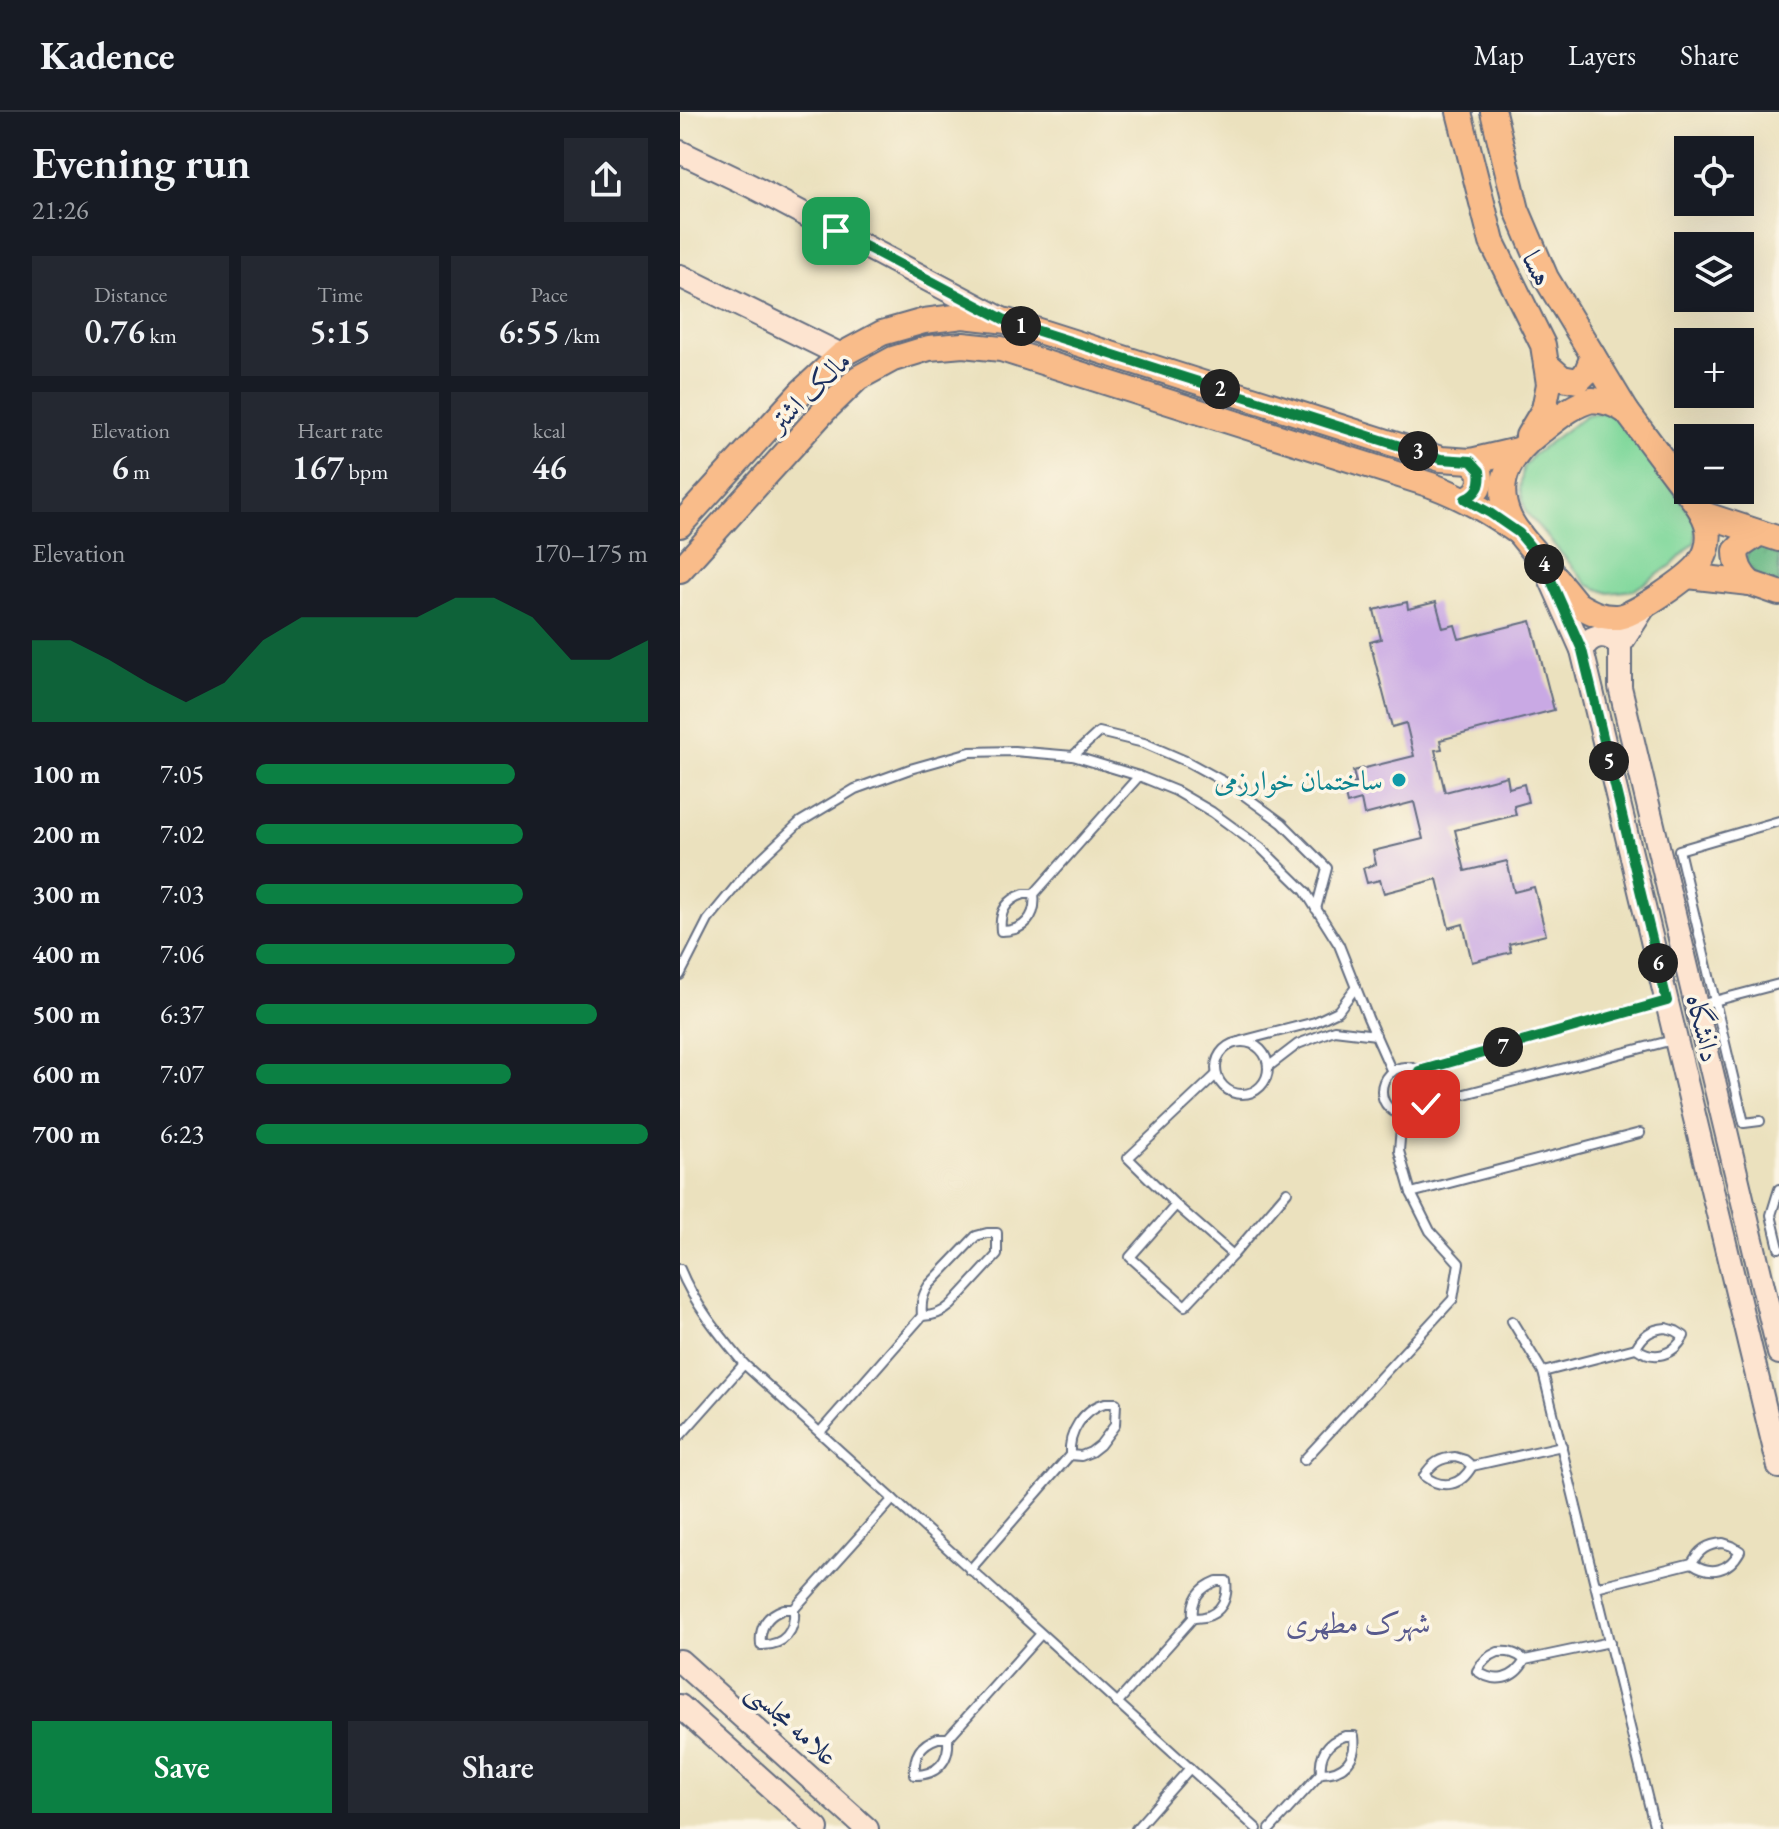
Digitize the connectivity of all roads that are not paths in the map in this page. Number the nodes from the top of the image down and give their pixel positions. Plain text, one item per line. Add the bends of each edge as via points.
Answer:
1 (1459, 112) edge
2 (1493, 112) edge
3 (680, 152) edge
4 (680, 276) edge
5 (1007, 321) junction
6 (841, 355) junction
7 (1593, 356) junction
8 (1546, 364) junction
9 (1627, 412) junction
10 (1521, 447) junction
11 (1471, 461) junction
12 (1465, 499) junction
13 (1703, 514) junction
14 (680, 525) edge
15 (1519, 533) junction
16 (1769, 536) edge
17 (1543, 562) junction
18 (680, 570) edge
19 (1688, 576) junction
20 (1750, 583) junction
21 (1779, 593) edge
22 (1647, 603) junction
23 (1620, 645) junction
24 (1582, 650) junction
25 (1073, 756) junction
26 (1139, 776) junction
27 (1779, 821) edge
28 (1034, 894) junction
29 (1316, 909) junction
30 (680, 972) edge
31 (1779, 984) edge
32 (1356, 987) junction
33 (1667, 1001) junction
34 (1706, 1003) junction
35 (1376, 1035) junction
36 (1676, 1039) junction
37 (1238, 1042) junction
38 (1268, 1067) junction
39 (1419, 1071) junction
40 (1392, 1072) junction
41 (1216, 1075) junction
42 (1426, 1104) junction
43 (1402, 1115) junction
44 (1760, 1121) dead end
45 (1640, 1133) dead end
46 (1779, 1189) edge
47 (1287, 1192) dead end
48 (1411, 1193) junction
49 (1176, 1205) junction
50 (1779, 1248) edge
51 (1233, 1255) junction
52 (680, 1269) edge
53 (922, 1316) junction
54 (1512, 1321) dead end
55 (1636, 1348) junction
56 (1779, 1353) edge
57 (744, 1364) junction
58 (1543, 1372) junction
59 (820, 1432) junction
60 (680, 1436) edge
61 (1562, 1446) junction
62 (1070, 1455) junction
63 (1304, 1460) dead end
64 (1472, 1466) junction
65 (1779, 1467) edge
66 (893, 1499) junction
67 (1692, 1563) junction
68 (970, 1570) junction
69 (1596, 1587) junction
70 (794, 1609) junction
71 (1193, 1618) junction
72 (1041, 1634) junction
73 (1610, 1642) junction
74 (1525, 1660) junction
75 (680, 1661) edge
76 (1117, 1703) junction
77 (680, 1706) edge
78 (948, 1738) junction
79 (1190, 1768) junction
80 (1321, 1773) junction
81 (817, 1829) edge
82 (867, 1829) edge
83 (1136, 1829) edge
84 (1257, 1829) edge
85 (1270, 1829) edge
86 (1655, 1829) edge

1 - 8 main road, هسا via 1492,242 1543,345
2 - 7 main road, هسا via 1517,210 1546,278
3 - 5 main road
4 - 6 main road
5 - 6 main road, مالک اشتر via 963,316 924,321 882,333
5 - 11 main road, مالک اشتر via 1441,459
6 - 14 main road, مالک اشتر
7 - 8 main road via 1578,381 1562,378
7 - 9 main road, هسا
8 - 10 main road, هسا via 1544,409
9 - 10 main road via 1604,401 1579,404
9 - 13 main road
10 - 11 main road, مالک اشتر
10 - 15 main road via 1504,478 1503,497
11 - 12 main road via 1480,471 1480,485
12 - 15 main road, مالک اشتر
12 - 18 main road, مالک اشتر via 1001,349 929,348 858,378
13 - 16 main road
13 - 19 main road via 1709,537 1706,550
15 - 17 main road
16 - 20 main road via 1736,551 1737,564
17 - 22 main road via 1589,612 1617,617
17 - 24 main road, دانشگاه
19 - 20 main road
19 - 22 main road
20 - 21 main road
22 - 23 main road
23 - 24 main road via 1603,635 1590,639
23 - 34 main road, دانشگاه via 1620,687
24 - 33 main road, دانشگاه
25 - 26 lane
25 - 29 lane via 1099,732 1144,743 1230,785 1282,823 1327,868
25 - 30 lane via 970,752 855,789 800,822 750,869 708,920
26 - 28 lane
26 - 29 lane via 1176,791 1261,848
27 - 34 lane via 1679,850
28 - 28 lane via 1007,903 1001,931 1028,922
29 - 32 lane via 1339,945
31 - 34 lane
32 - 35 lane
32 - 37 lane via 1338,1011 1315,1022
33 - 36 main road, دانشگاه
33 - 39 lane
34 - 44 lane via 1744,1123
34 - 56 main road, دانشگاه
35 - 38 lane via 1334,1030 1298,1044
35 - 40 lane
36 - 42 lane
36 - 65 main road, دانشگاه
37 - 38 lane via 1255,1045
37 - 41 lane via 1218,1057
38 - 41 lane via 1264,1084 1250,1094 1225,1089
39 - 40 lane
39 - 42 lane via 1429,1086
40 - 43 lane via 1383,1097
41 - 49 lane via 1128,1158
42 - 43 lane
43 - 48 lane via 1399,1151
45 - 48 lane
46 - 50 lane via 1771,1215
47 - 51 lane
48 - 63 lane via 1430,1231 1459,1263 1453,1299
49 - 51 lane
49 - 51 lane via 1130,1257 1185,1306
52 - 57 lane
53 - 53 lane via 943,1312 997,1255 997,1233 976,1236 929,1285
53 - 59 lane
54 - 58 lane
55 - 55 lane via 1663,1356 1684,1336 1657,1329
55 - 58 lane
57 - 59 lane
57 - 60 lane
58 - 61 lane
59 - 66 lane
61 - 64 lane
61 - 69 lane
62 - 62 lane via 1081,1456 1100,1445 1115,1425 1116,1403 1094,1406 1077,1425
62 - 68 lane
64 - 64 lane via 1445,1458 1424,1476 1451,1485
66 - 68 lane
66 - 70 lane
67 - 67 lane via 1719,1570 1740,1551 1713,1544
67 - 69 lane
68 - 72 lane
69 - 73 lane
70 - 70 lane via 767,1618 761,1645 771,1646 788,1636
71 - 71 lane via 1220,1609 1226,1581 1199,1591
71 - 76 lane
72 - 76 lane
72 - 78 lane
73 - 74 lane
73 - 86 lane
74 - 74 lane via 1498,1652 1477,1671 1504,1679
75 - 82 main road, علامه مجلسی
76 - 79 lane
77 - 81 main road
78 - 78 lane via 921,1747 915,1775 934,1772 941,1765
79 - 83 lane
79 - 84 lane
80 - 80 lane via 1348,1763 1354,1736 1328,1745
80 - 85 lane

